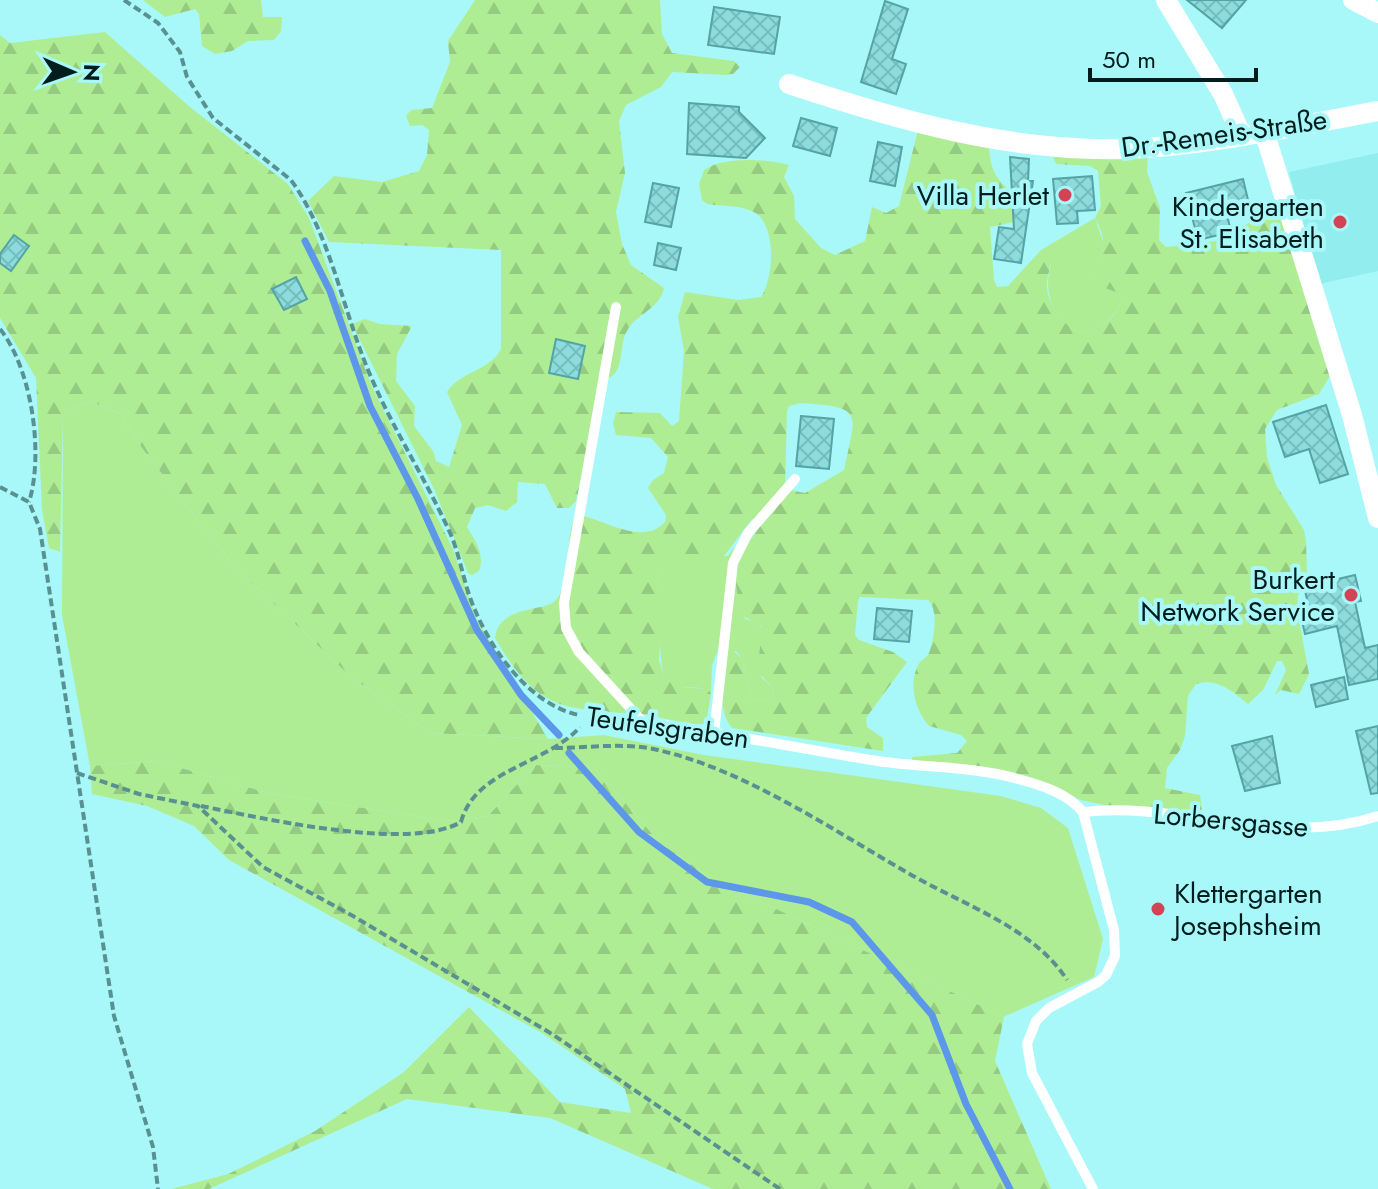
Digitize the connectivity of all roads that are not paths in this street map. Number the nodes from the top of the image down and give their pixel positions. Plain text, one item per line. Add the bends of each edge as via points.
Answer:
1 (1166, 0) edge
2 (1353, 0) edge
3 (1378, 13) edge
4 (789, 84) dead end
5 (1378, 111) edge
6 (1264, 131) junction
7 (1241, 134) junction
8 (616, 307) dead end
9 (795, 479) dead end
10 (1378, 518) edge
11 (593, 717) road end
12 (642, 721) junction
13 (714, 733) junction
14 (1083, 812) junction
15 (1378, 816) edge
16 (1093, 1189) edge

1 - 7 street
2 - 3 street
4 - 7 street, Dr.-Remeis-Straße via 897,118 998,140 1076,149 1171,146
5 - 6 street, Dr.-Remeis-Straße
6 - 7 street, Dr.-Remeis-Straße
6 - 10 street via 1352,415
8 - 12 lane via 564,603 566,628 579,652
9 - 13 lane via 748,533 733,563
11 - 12 lane, Teufelsgraben
12 - 13 lane, Teufelsgraben
13 - 14 lane, Teufelsgraben via 1017,778 1074,802
14 - 15 lane, Lorbersgasse via 1122,810 1262,828 1325,828
14 - 16 lane via 1116,946 1106,975 1049,1008 1036,1021 1027,1044 1028,1061

